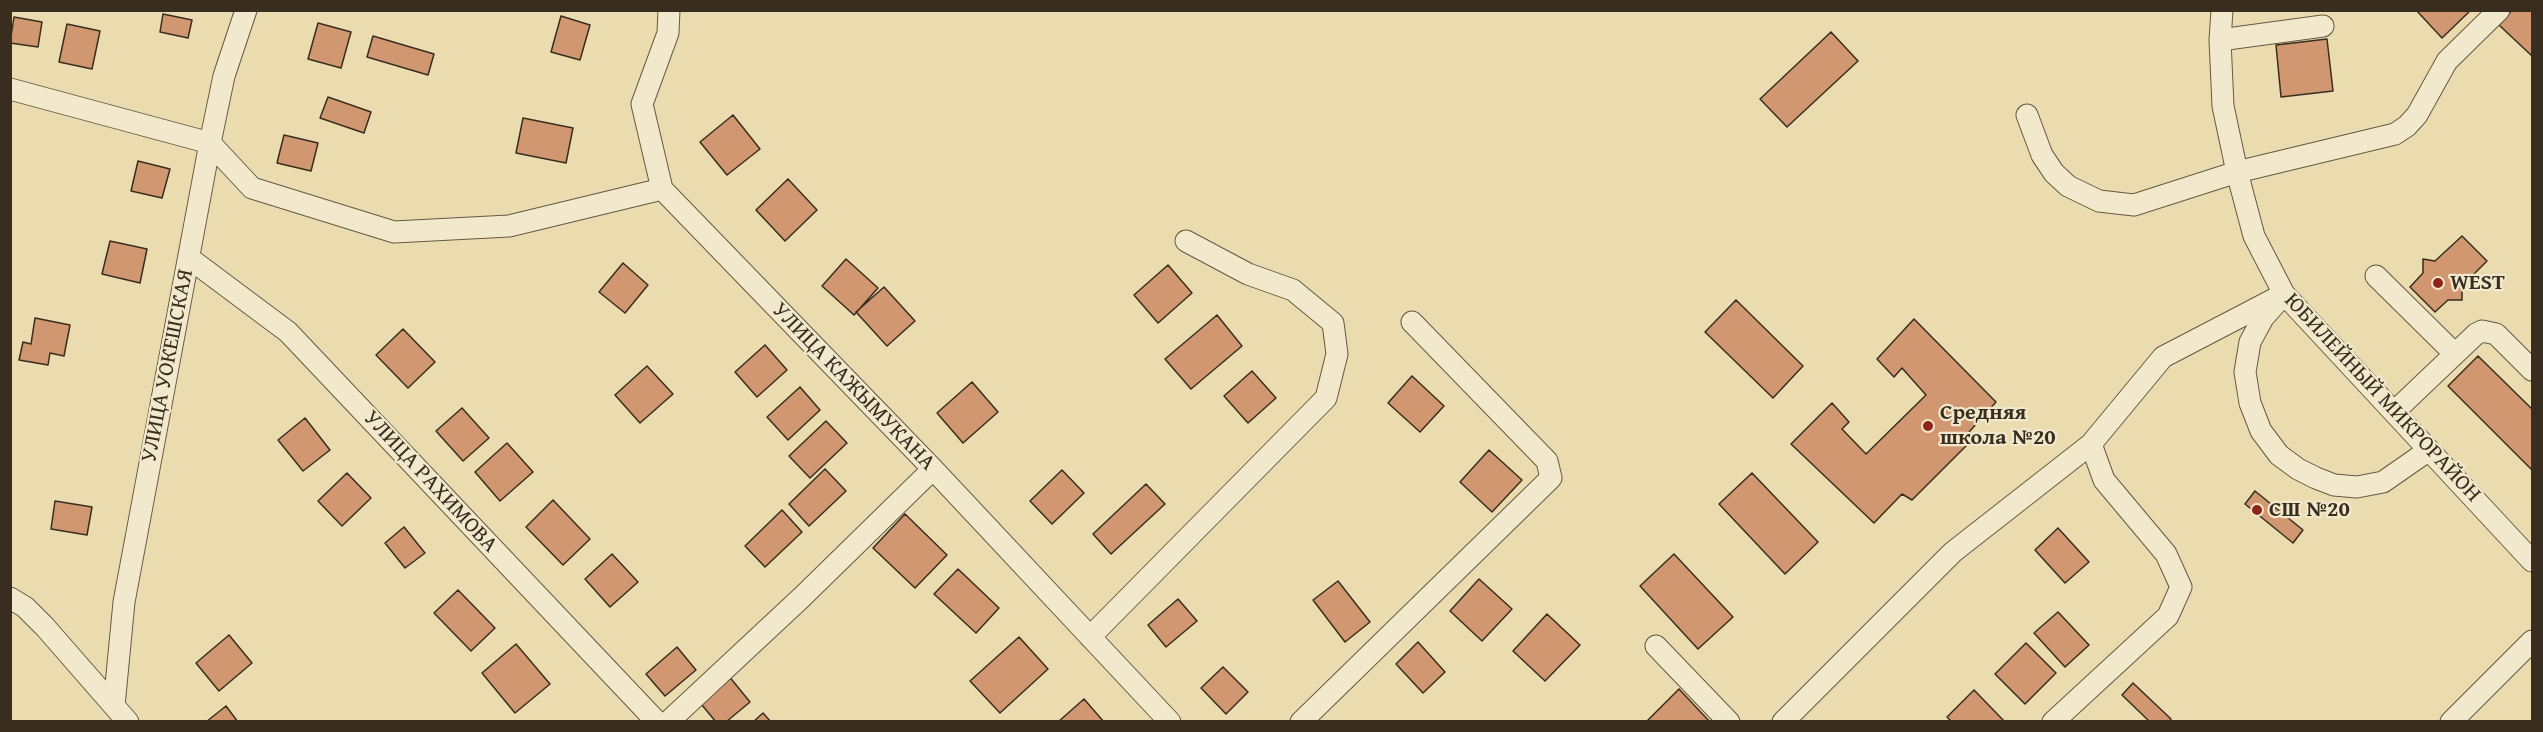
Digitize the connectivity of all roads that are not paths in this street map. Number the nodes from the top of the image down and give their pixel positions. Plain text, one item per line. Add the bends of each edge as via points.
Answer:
1 (246, 10) edge
2 (669, 10) edge
3 (2222, 10) edge
4 (2499, 10) edge
5 (2323, 26) dead end
6 (2220, 40) junction
7 (10, 89) edge
8 (2027, 115) dead end
9 (210, 143) junction
10 (2237, 172) junction
11 (662, 189) junction
12 (1186, 241) dead end
13 (189, 258) junction
14 (2376, 276) dead end
15 (2284, 294) junction
16 (1412, 322) dead end
17 (2455, 354) junction
18 (2532, 370) edge
19 (2394, 412) junction
20 (2091, 444) junction
21 (2429, 450) junction
22 (933, 470) junction
23 (2532, 561) edge
24 (10, 598) edge
25 (1090, 637) junction
26 (2532, 641) edge
27 (1656, 646) dead end
28 (121, 714) edge
29 (657, 722) edge
30 (668, 722) edge
31 (1170, 722) edge
32 (1301, 722) edge
33 (1729, 722) edge
34 (1783, 722) edge
35 (2053, 722) edge
36 (2451, 722) edge

1 - 9 street, УЛИЦА УОКЕШСКАЯ via 224,76
2 - 11 street via 668,33 642,104
3 - 6 street, ЮБИЛЕЙНЫЙ МИКРОРАЙОН
4 - 10 street via 2447,61 2417,115 2395,134
5 - 6 street
6 - 10 street, ЮБИЛЕЙНЫЙ МИКРОРАЙОН via 2223,106
7 - 9 street
8 - 10 street via 2032,135 2054,173 2068,186 2099,201 2134,205
9 - 11 street via 252,188 394,232 508,226
9 - 13 street, УЛИЦА УОКЕШСКАЯ
10 - 15 street, ЮБИЛЕЙНЫЙ МИКРОРАЙОН via 2254,236
11 - 22 street, УЛИЦА КАЖЫМУКАНА
12 - 25 street via 1248,274 1293,290 1333,323 1337,354 1326,398
13 - 28 street, УЛИЦА УОКЕШСКАЯ via 124,602
13 - 29 street, УЛИЦА РАХИМОВА via 288,332
14 - 17 street
15 - 19 street, ЮБИЛЕЙНЫЙ МИКРОРАЙОН
15 - 20 street via 2163,357
15 - 21 street via 2263,318 2250,342 2245,372 2257,422 2279,455 2316,478 2357,488 2382,482
16 - 32 street via 1547,461 1551,478
17 - 18 street via 2476,334 2489,331
17 - 19 street
19 - 21 street, ЮБИЛЕЙНЫЙ МИКРОРАЙОН
20 - 34 street via 1953,552
20 - 35 street via 2104,480 2166,554 2181,587 2168,616
21 - 23 street, ЮБИЛЕЙНЫЙ МИКРОРАЙОН
22 - 25 street, УЛИЦА КАЖЫМУКАНА
22 - 30 street
24 - 28 street via 45,627
25 - 31 street, УЛИЦА КАЖЫМУКАНА
26 - 36 street
27 - 33 street

